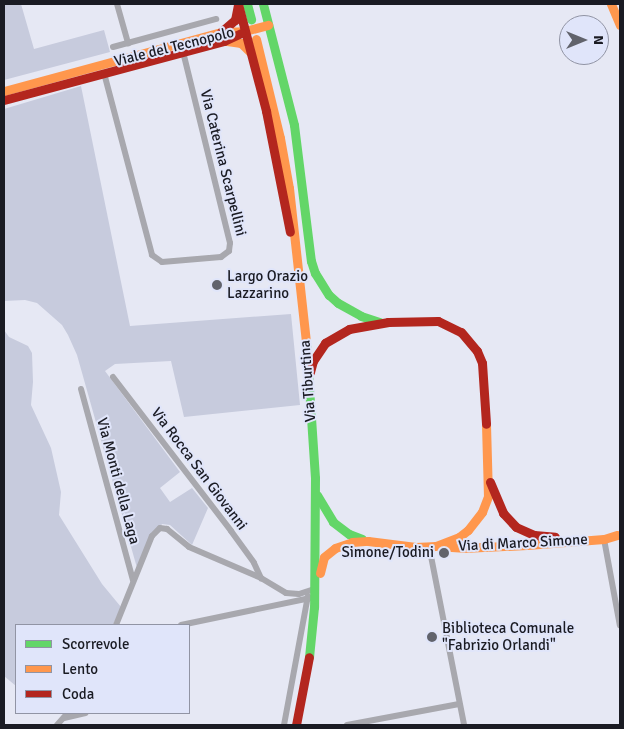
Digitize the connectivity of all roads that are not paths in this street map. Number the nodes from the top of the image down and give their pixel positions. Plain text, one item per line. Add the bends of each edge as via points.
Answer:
1 (238, 4) edge
2 (247, 4) edge
3 (263, 4) edge
4 (611, 4) edge
5 (118, 5) edge
6 (216, 19) dead end
7 (251, 19) dead end
8 (268, 25) junction
9 (620, 25) edge
10 (177, 30) junction
11 (245, 31) junction
12 (223, 37) junction
13 (256, 39) dead end
14 (128, 43) junction
15 (113, 47) dead end
16 (181, 48) junction
17 (251, 53) junction
18 (104, 73) junction
19 (4, 92) edge
20 (4, 100) edge
21 (297, 255) junction
22 (388, 322) junction
23 (113, 377) dead end
24 (308, 380) junction
25 (80, 389) dead end
26 (314, 478) junction
27 (490, 480) junction
28 (619, 535) edge
29 (604, 539) junction
30 (368, 541) junction
31 (432, 546) junction
32 (261, 578) junction
33 (133, 580) junction
34 (313, 593) junction
35 (116, 624) edge
36 (185, 624) edge
37 (620, 626) edge
38 (309, 656) junction
39 (459, 704) junction
40 (65, 715) edge
41 (57, 725) edge
42 (284, 725) edge
43 (296, 725) edge
44 (347, 725) edge
45 (464, 725) edge

1 - 11 main road
1 - 12 main road via 234,20
2 - 7 main road
3 - 8 main road
4 - 9 main road
5 - 14 street
6 - 10 street
8 - 11 main road, Viale del Tecnopolo
8 - 22 main road via 294,125 315,273 338,303 361,316
10 - 14 street
10 - 16 street
11 - 12 main road, Viale del Tecnopolo
11 - 17 main road
12 - 16 main road, Viale del Tecnopolo
12 - 17 main road via 240,43
13 - 21 main road, Via Tiburtina via 286,164
14 - 15 street
16 - 18 main road, Viale del Tecnopolo
16 - 18 street, Via Caterina Scarpellini via 230,243 229,251 221,257 162,262 152,255
16 - 19 main road, Viale del Tecnopolo
17 - 21 main road via 272,138 286,218
18 - 20 main road, Viale del Tecnopolo
21 - 24 main road, Via Tiburtina
22 - 24 main road via 349,329 332,337 318,351
22 - 27 main road via 423,320 450,325 461,332 477,351 483,373
23 - 32 street, Via Rocca San Giovanni via 231,531
24 - 26 main road, Via Tiburtina
25 - 33 street, Via Monti della Laga
26 - 30 main road, Via di Marco Simone via 320,504 332,522 349,534
26 - 34 main road, Via Tiburtina
27 - 28 main road, Via di Marco Simone via 502,513 524,532 545,537
27 - 31 main road via 486,503 476,522 459,537
28 - 29 main road, Via di Marco Simone
29 - 31 main road, Via di Marco Simone via 463,548
29 - 37 street
30 - 31 main road, Via di Marco Simone
30 - 38 main road, Via di Marco Simone via 336,548 322,561 317,624
31 - 39 street
32 - 33 street via 188,547 160,528 153,533
32 - 34 street via 290,594
33 - 35 street
34 - 36 street
34 - 38 main road, Via Tiburtina
34 - 42 street
38 - 43 main road, Via Tiburtina
39 - 44 street
39 - 45 street
40 - 41 street

